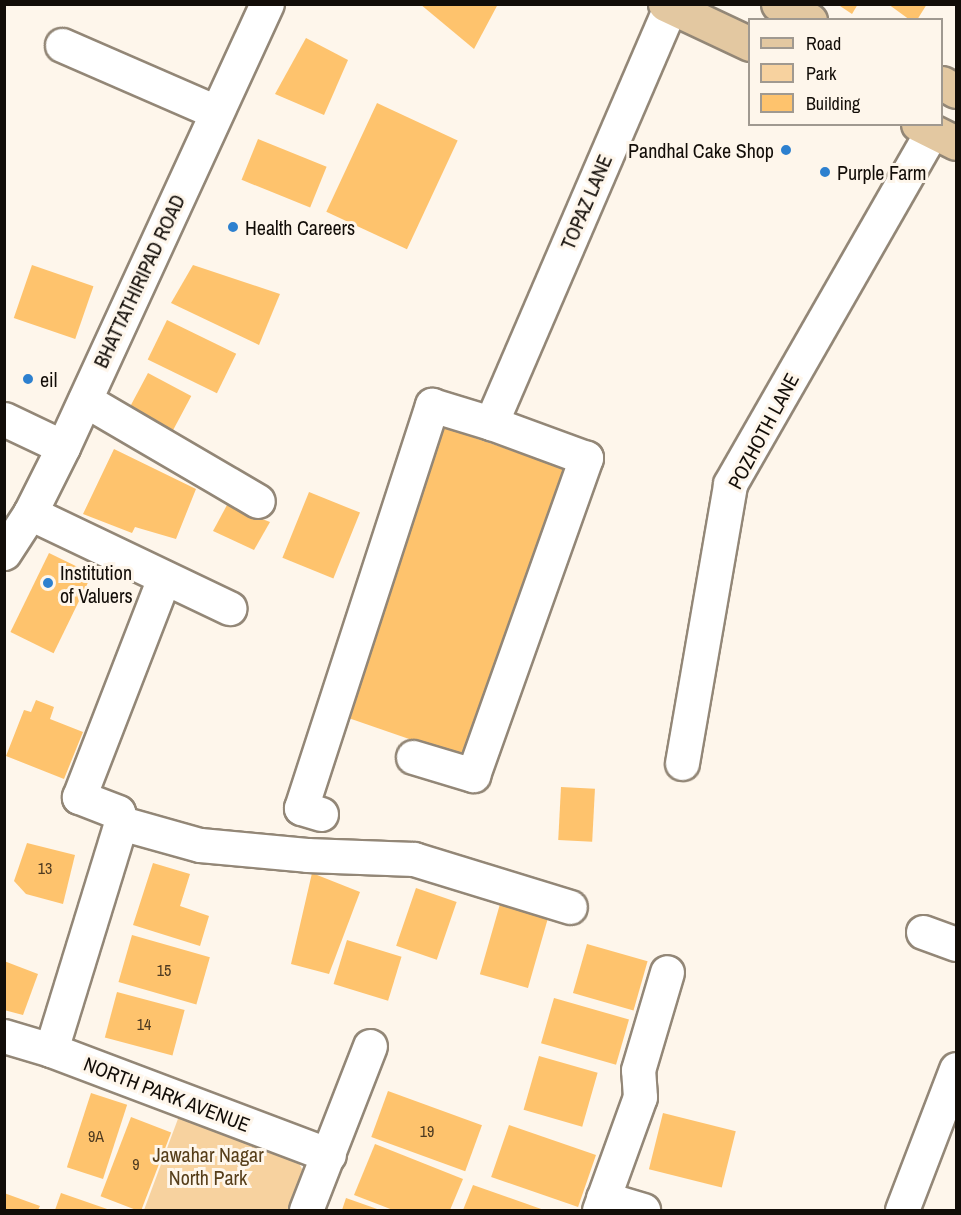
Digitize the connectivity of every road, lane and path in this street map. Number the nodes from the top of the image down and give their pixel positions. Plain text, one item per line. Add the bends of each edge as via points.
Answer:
1 (267, 4) edge
2 (778, 4) edge
3 (668, 5) edge
4 (806, 18) edge
5 (748, 43) edge
6 (62, 45) dead end
7 (943, 84) edge
8 (957, 91) edge
9 (216, 112) junction
10 (936, 133) edge
11 (85, 400) junction
12 (496, 411) junction
13 (4, 419) edge
14 (63, 447) junction
15 (258, 501) dead end
16 (30, 513) junction
17 (4, 553) edge
18 (164, 578) junction
19 (229, 608) dead end
20 (413, 757) dead end
21 (682, 763) dead end
22 (321, 814) dead end
23 (121, 823) junction
24 (570, 907) dead end
25 (923, 932) dead end
26 (957, 944) edge
27 (667, 972) dead end
28 (4, 1036) edge
29 (370, 1046) dead end
30 (51, 1050) junction
31 (957, 1069) edge
32 (329, 1155) junction
33 (601, 1204) edge
34 (306, 1210) edge
35 (643, 1210) edge
36 (902, 1210) edge

1 - 9 street, BHATTATHIRIPAD ROAD
2 - 4 main road
3 - 5 main road
3 - 12 street, TOPAZ LANE
6 - 9 street
7 - 8 main road
9 - 11 street, BHATTATHIRIPAD ROAD
10 - 21 street, POZHOTH LANE via 730,484
11 - 14 street, BHATTATHIRIPAD ROAD
11 - 15 street
12 - 20 street via 586,458 473,775
12 - 22 street via 432,405 301,808
13 - 14 street
14 - 16 street, BHATTATHIRIPAD ROAD
16 - 17 street, BHATTATHIRIPAD ROAD
16 - 18 street
18 - 19 street
18 - 23 street via 79,797 118,812
23 - 24 street via 200,845 414,859
23 - 30 street
25 - 26 street
27 - 33 street via 638,1070 640,1097
28 - 30 street, NORTH PARK AVENUE
29 - 32 street
30 - 32 street, NORTH PARK AVENUE
31 - 36 street
32 - 34 street
33 - 35 street

